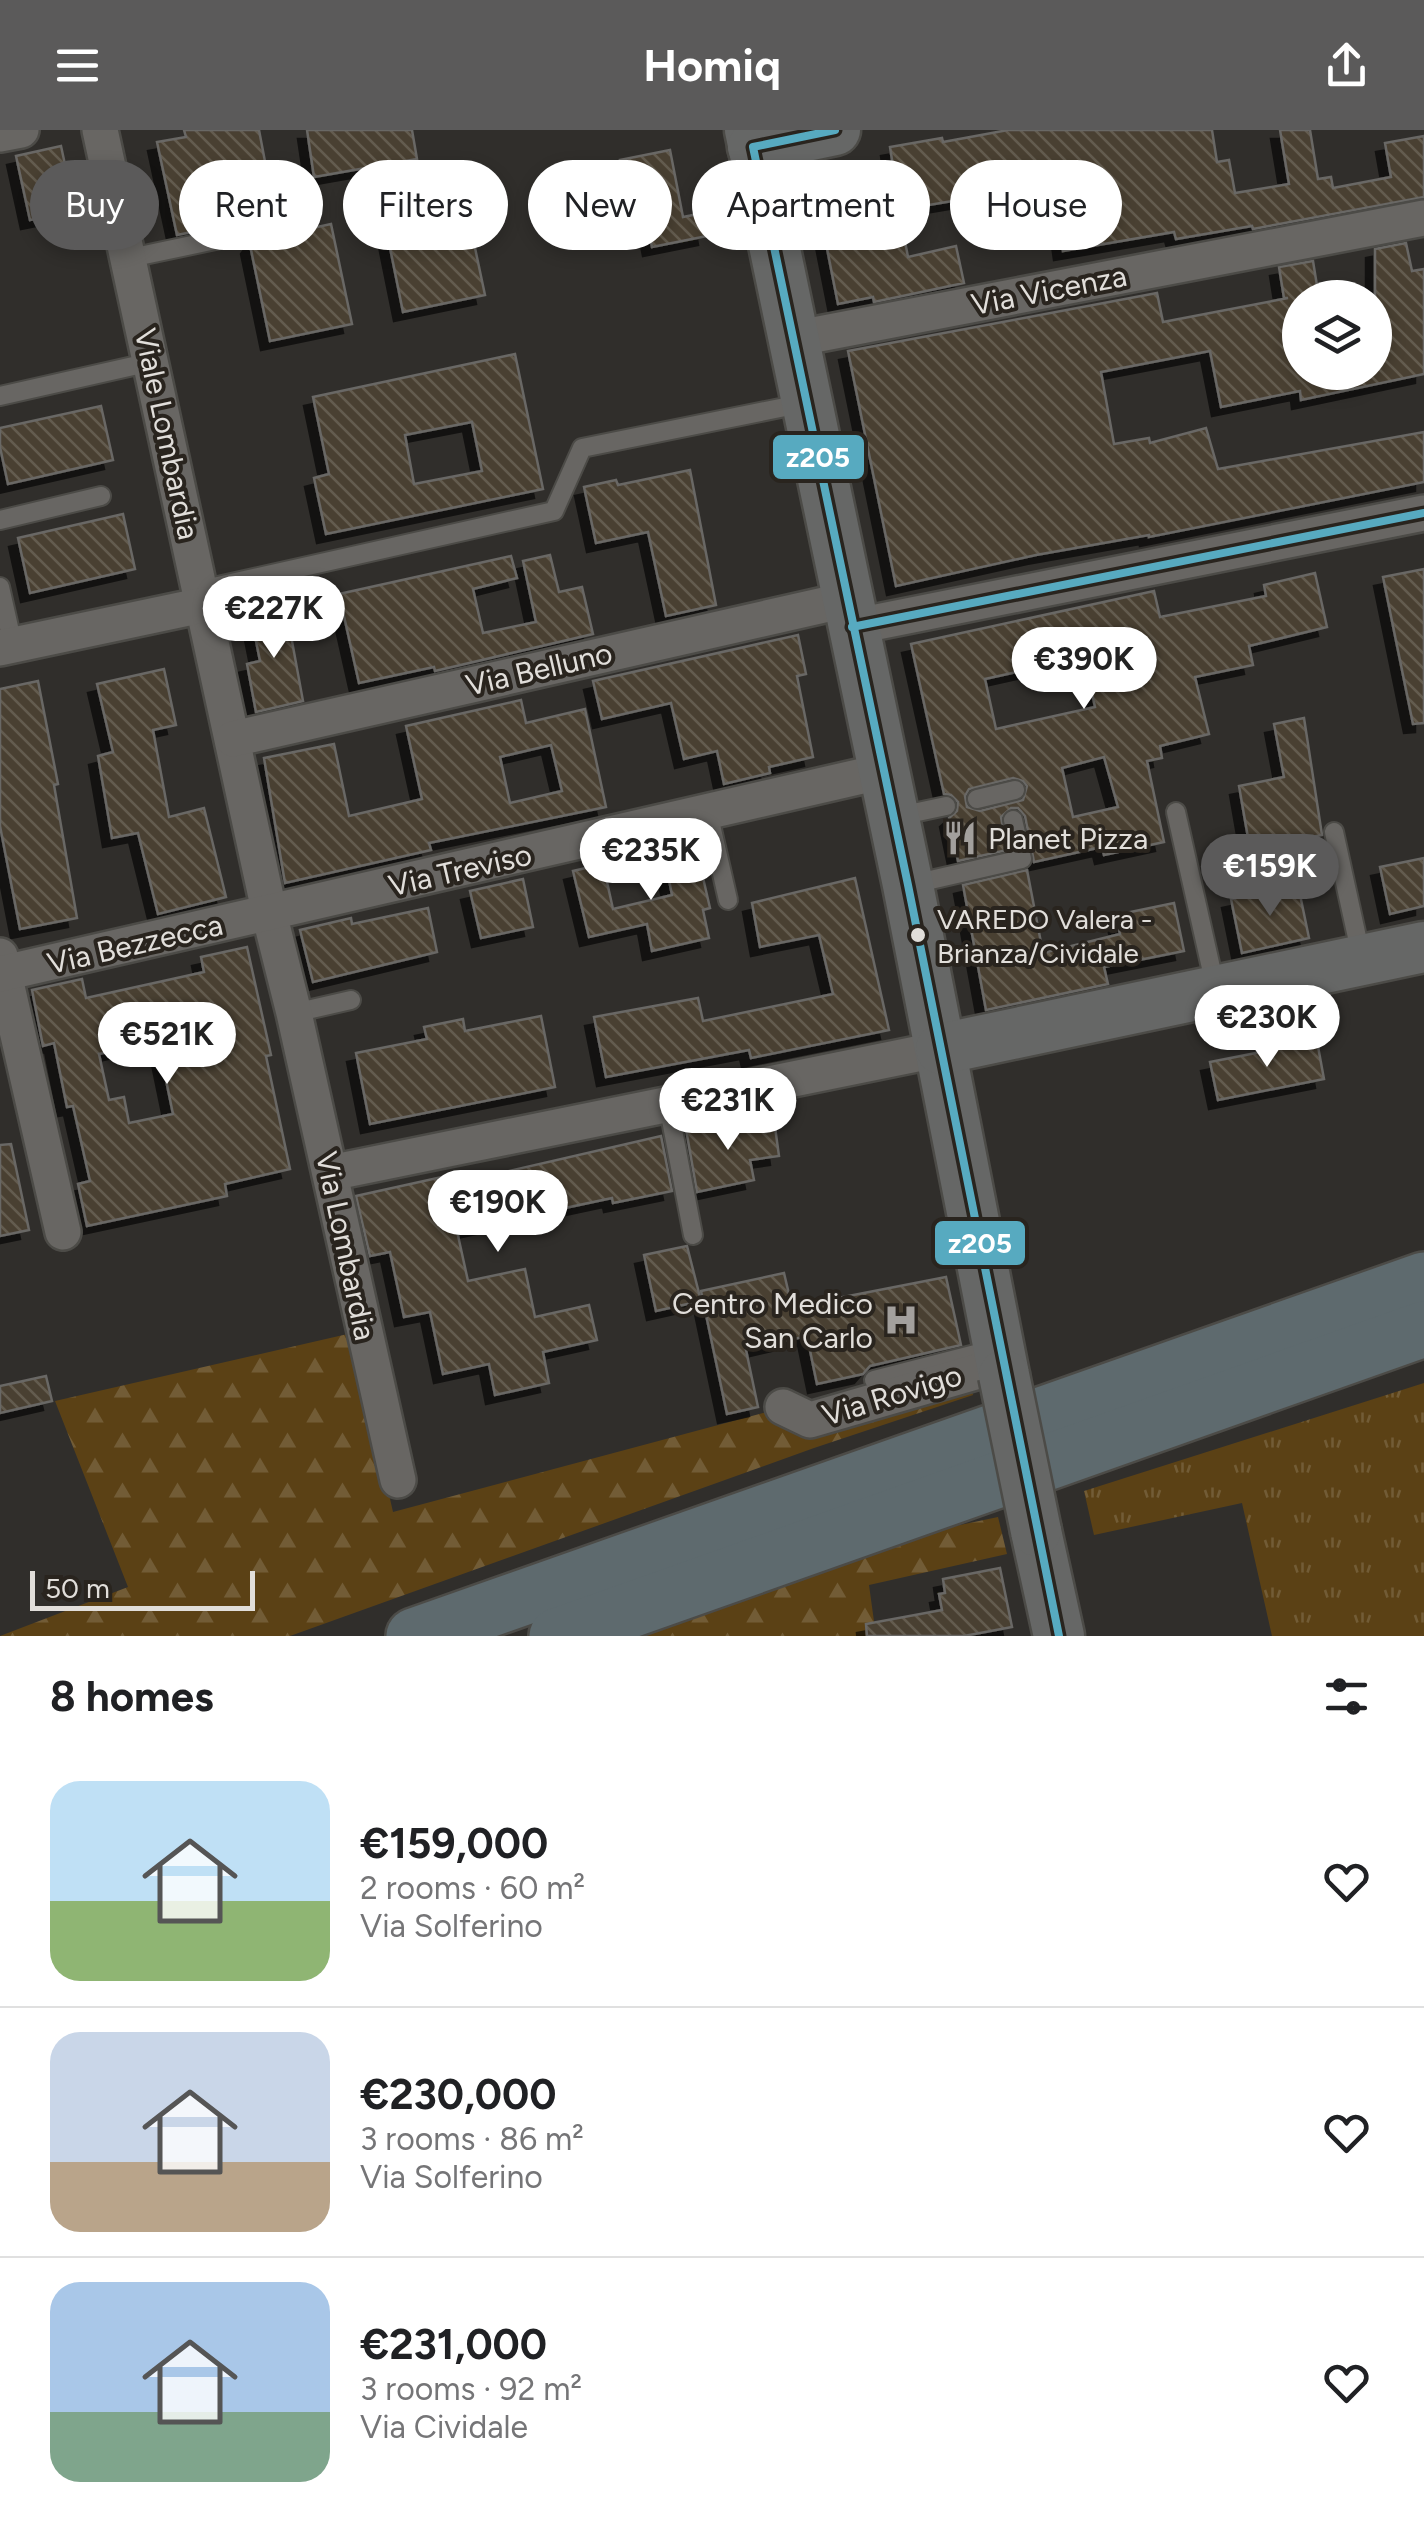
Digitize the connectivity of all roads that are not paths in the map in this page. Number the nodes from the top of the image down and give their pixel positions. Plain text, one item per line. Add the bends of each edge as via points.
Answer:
1 (21, 130) edge
2 (100, 130) edge
3 (836, 130) edge
4 (0, 134) edge
5 (751, 139) edge
6 (1424, 218) edge
7 (179, 248) edge
8 (130, 258) junction
9 (793, 339) junction
10 (151, 362) junction
11 (0, 396) edge
12 (806, 403) junction
13 (101, 496) dead end
14 (1424, 513) edge
15 (0, 520) edge
16 (0, 587) edge
17 (202, 598) junction
18 (849, 613) junction
19 (7, 647) edge
20 (232, 739) junction
21 (1015, 790) dead end
22 (889, 794) junction
23 (977, 798) dead end
24 (946, 806) dead end
25 (708, 812) junction
26 (1176, 812) dead end
27 (1013, 820) dead end
28 (1334, 832) dead end
29 (908, 885) junction
30 (728, 900) dead end
31 (270, 914) junction
32 (1424, 947) edge
33 (1362, 960) junction
34 (1, 968) edge
35 (1216, 991) junction
36 (352, 1000) dead end
37 (294, 1013) junction
38 (941, 1049) junction
39 (758, 1086) junction
40 (668, 1104) junction
41 (765, 1120) dead end
42 (330, 1173) junction
43 (63, 1232) dead end
44 (693, 1235) dead end
45 (1424, 1280) edge
46 (1424, 1329) edge
47 (1002, 1362) junction
48 (1424, 1362) edge
49 (874, 1380) dead end
50 (783, 1407) dead end
51 (398, 1480) dead end
52 (915, 1508) junction
53 (414, 1636) edge
54 (556, 1636) edge
55 (1059, 1636) edge

1 - 4 street
2 - 8 street, Viale Lombardia
3 - 5 street
5 - 9 street
6 - 9 street, Via Vicenza
7 - 8 lane
8 - 10 street, Viale Lombardia
9 - 12 street
10 - 11 lane
10 - 17 street, Viale Lombardia
12 - 17 lane via 582,448 554,511
12 - 18 street
13 - 15 lane
14 - 18 street, Via Belluno
16 - 19 lane
17 - 19 street
17 - 20 street, Viale Lombardia
18 - 20 street, Via Belluno
18 - 22 street
20 - 31 street, Viale Lombardia
21 - 23 lane
22 - 24 lane
22 - 25 street, Via Treviso
22 - 29 street
25 - 30 lane
25 - 31 street, Via Treviso
26 - 35 lane
27 - 29 lane via 1022,859
28 - 33 lane
29 - 38 street
31 - 34 street, Via Bezzecca
31 - 37 street, Via Lombardia
32 - 33 street
33 - 35 street
34 - 43 street
35 - 38 street
36 - 37 lane
37 - 42 street, Via Lombardia
38 - 39 street
38 - 47 street
39 - 40 street
39 - 41 lane
40 - 42 street
40 - 44 lane
42 - 51 street, Via Lombardia
45 - 53 highway
46 - 52 highway
47 - 49 lane
47 - 50 street, Via Rovigo via 810,1420
47 - 55 street, bridge
48 - 52 highway via 1081,1480
52 - 54 highway

